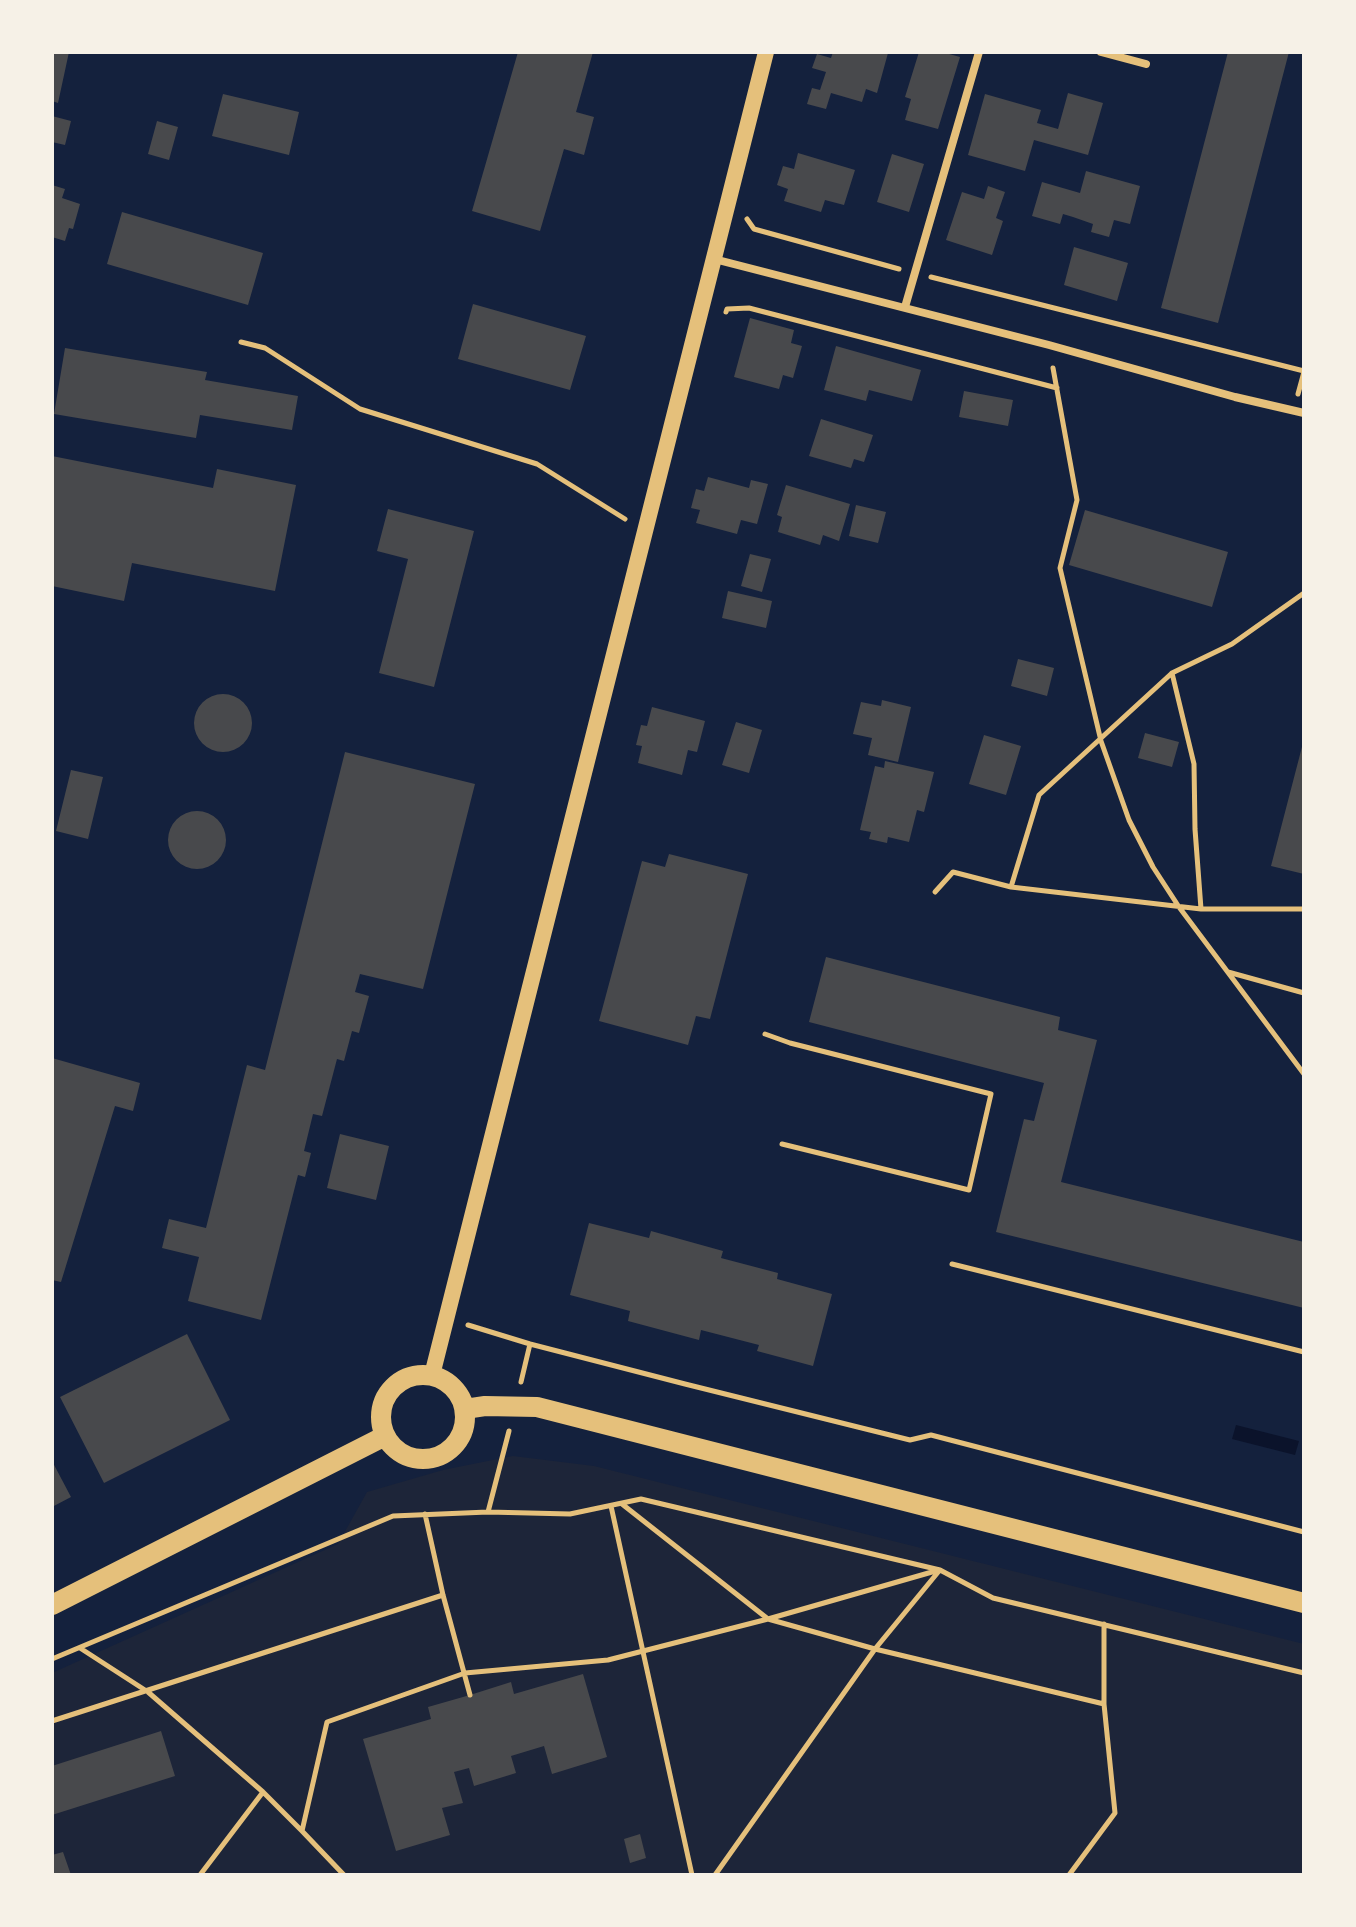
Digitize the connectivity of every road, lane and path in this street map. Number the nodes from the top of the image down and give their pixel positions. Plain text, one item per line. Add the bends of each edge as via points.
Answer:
1 (766, 52) edge
2 (979, 52) edge
3 (1101, 52) edge
4 (1146, 64) dead end
5 (746, 217) dead end
6 (714, 259) junction
7 (915, 273) junction
8 (905, 307) junction
9 (723, 324) dead end
10 (241, 342) dead end
11 (1049, 345) junction
12 (1304, 371) edge
13 (1057, 388) junction
14 (1304, 413) edge
15 (644, 531) junction
16 (1304, 593) edge
17 (1172, 673) junction
18 (1101, 741) junction
19 (1011, 887) junction
20 (935, 892) dead end
21 (1179, 907) junction
22 (1201, 909) junction
23 (1304, 909) edge
24 (1228, 972) junction
25 (1304, 993) edge
26 (765, 1034) dead end
27 (1304, 1074) edge
28 (782, 1144) dead end
29 (952, 1264) dead end
30 (446, 1318) junction
31 (1304, 1352) edge
32 (432, 1375) junction
33 (465, 1409) junction
34 (385, 1436) junction
35 (621, 1503) junction
36 (611, 1506) junction
37 (425, 1514) junction
38 (1304, 1532) edge
39 (940, 1570) junction
40 (443, 1595) junction
41 (1304, 1603) edge
42 (52, 1605) edge
43 (768, 1619) junction
44 (1104, 1624) junction
45 (79, 1647) junction
46 (875, 1649) junction
47 (645, 1650) junction
48 (52, 1659) edge
49 (465, 1673) junction
50 (1304, 1673) edge
51 (148, 1692) junction
52 (470, 1695) dead end
53 (1104, 1704) junction
54 (52, 1721) edge
55 (263, 1792) junction
56 (302, 1831) junction
57 (200, 1875) edge
58 (344, 1875) edge
59 (692, 1875) edge
60 (715, 1875) edge
61 (1069, 1875) edge

1 - 6 main road
2 - 7 street
3 - 4 street
5 - 7 path via 754,229
6 - 8 street
6 - 15 main road
7 - 8 street
7 - 12 path
8 - 11 street
9 - 13 path via 727,309 749,308
10 - 15 path via 265,348 360,409 537,464
11 - 13 path
11 - 14 street
13 - 18 path via 1077,500 1060,568
15 - 30 main road
16 - 17 path via 1232,644
17 - 18 path
17 - 22 path via 1194,764
18 - 19 path via 1039,795
18 - 21 path via 1129,820
19 - 20 path via 953,872
19 - 21 path
21 - 22 path
21 - 24 path
22 - 23 path
24 - 25 path
24 - 27 path
26 - 28 path via 991,1094 969,1190
29 - 31 path
30 - 32 main road
30 - 38 path via 700,1388 910,1440 931,1435
32 - 33 main road via 453,1387
32 - 34 main road via 418,1374 393,1385 381,1409
33 - 34 main road via 461,1435 430,1459 404,1455
33 - 41 main road via 537,1407
34 - 42 main road
35 - 36 path
35 - 39 path via 641,1499
35 - 43 path
36 - 37 path via 570,1514
36 - 47 path
37 - 40 path
37 - 45 path via 393,1516
39 - 43 path
39 - 44 path via 993,1598
39 - 46 path
40 - 49 path
40 - 51 path
43 - 46 path
43 - 47 path
44 - 50 path
44 - 53 path
45 - 48 path
45 - 51 path
46 - 53 path
46 - 60 path
47 - 49 path via 608,1660
47 - 59 path
49 - 52 path
49 - 56 path via 327,1722
51 - 54 path
51 - 55 path
53 - 61 path via 1115,1813
55 - 56 path
55 - 57 path
56 - 58 path

